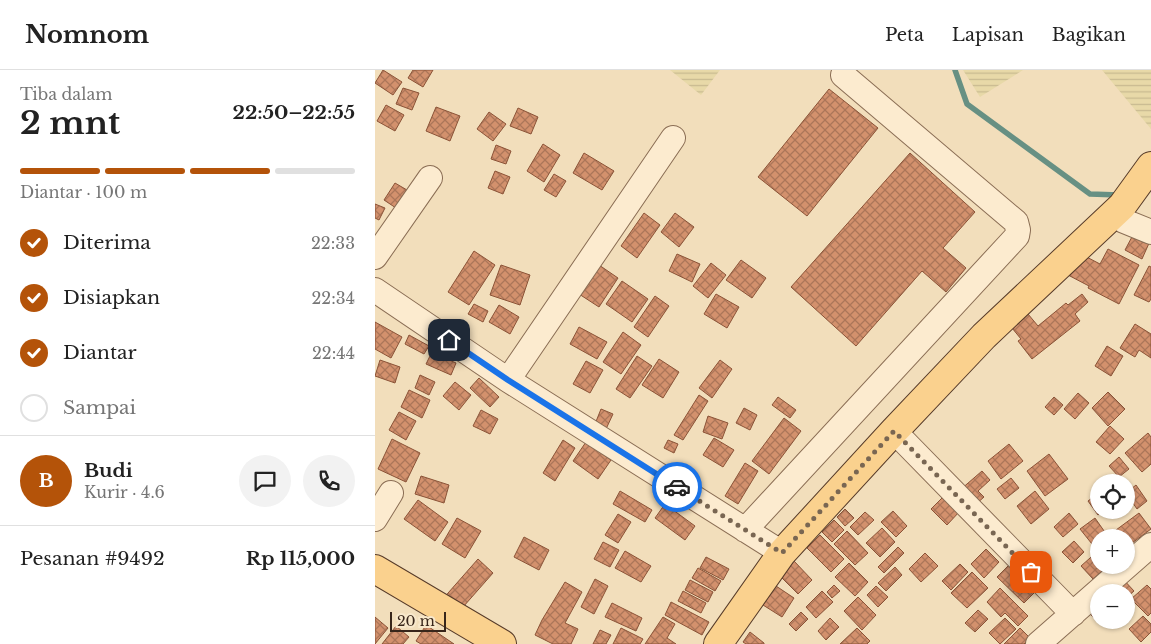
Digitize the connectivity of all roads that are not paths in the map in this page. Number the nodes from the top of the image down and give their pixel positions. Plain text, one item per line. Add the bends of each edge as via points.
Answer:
1 (843, 75) dead end
2 (673, 138) dead end
3 (1148, 171) edge
4 (430, 178) dead end
5 (1118, 210) junction
6 (1151, 232) edge
7 (375, 257) edge
8 (375, 290) edge
9 (508, 380) junction
10 (894, 431) junction
11 (391, 493) dead end
12 (375, 519) edge
13 (745, 530) junction
14 (1151, 545) edge
15 (782, 553) junction
16 (377, 575) edge
17 (1073, 614) junction
18 (502, 644) edge
19 (718, 644) edge
20 (1038, 644) edge

1 - 13 street via 1016,222 1017,236
2 - 9 street
3 - 5 main road
4 - 7 street
5 - 6 street via 1124,221
5 - 10 main road via 984,336
8 - 9 street
9 - 13 street
10 - 15 main road
10 - 17 street
11 - 12 street
13 - 15 street
14 - 17 street
15 - 19 main road
16 - 18 main road
17 - 20 street

